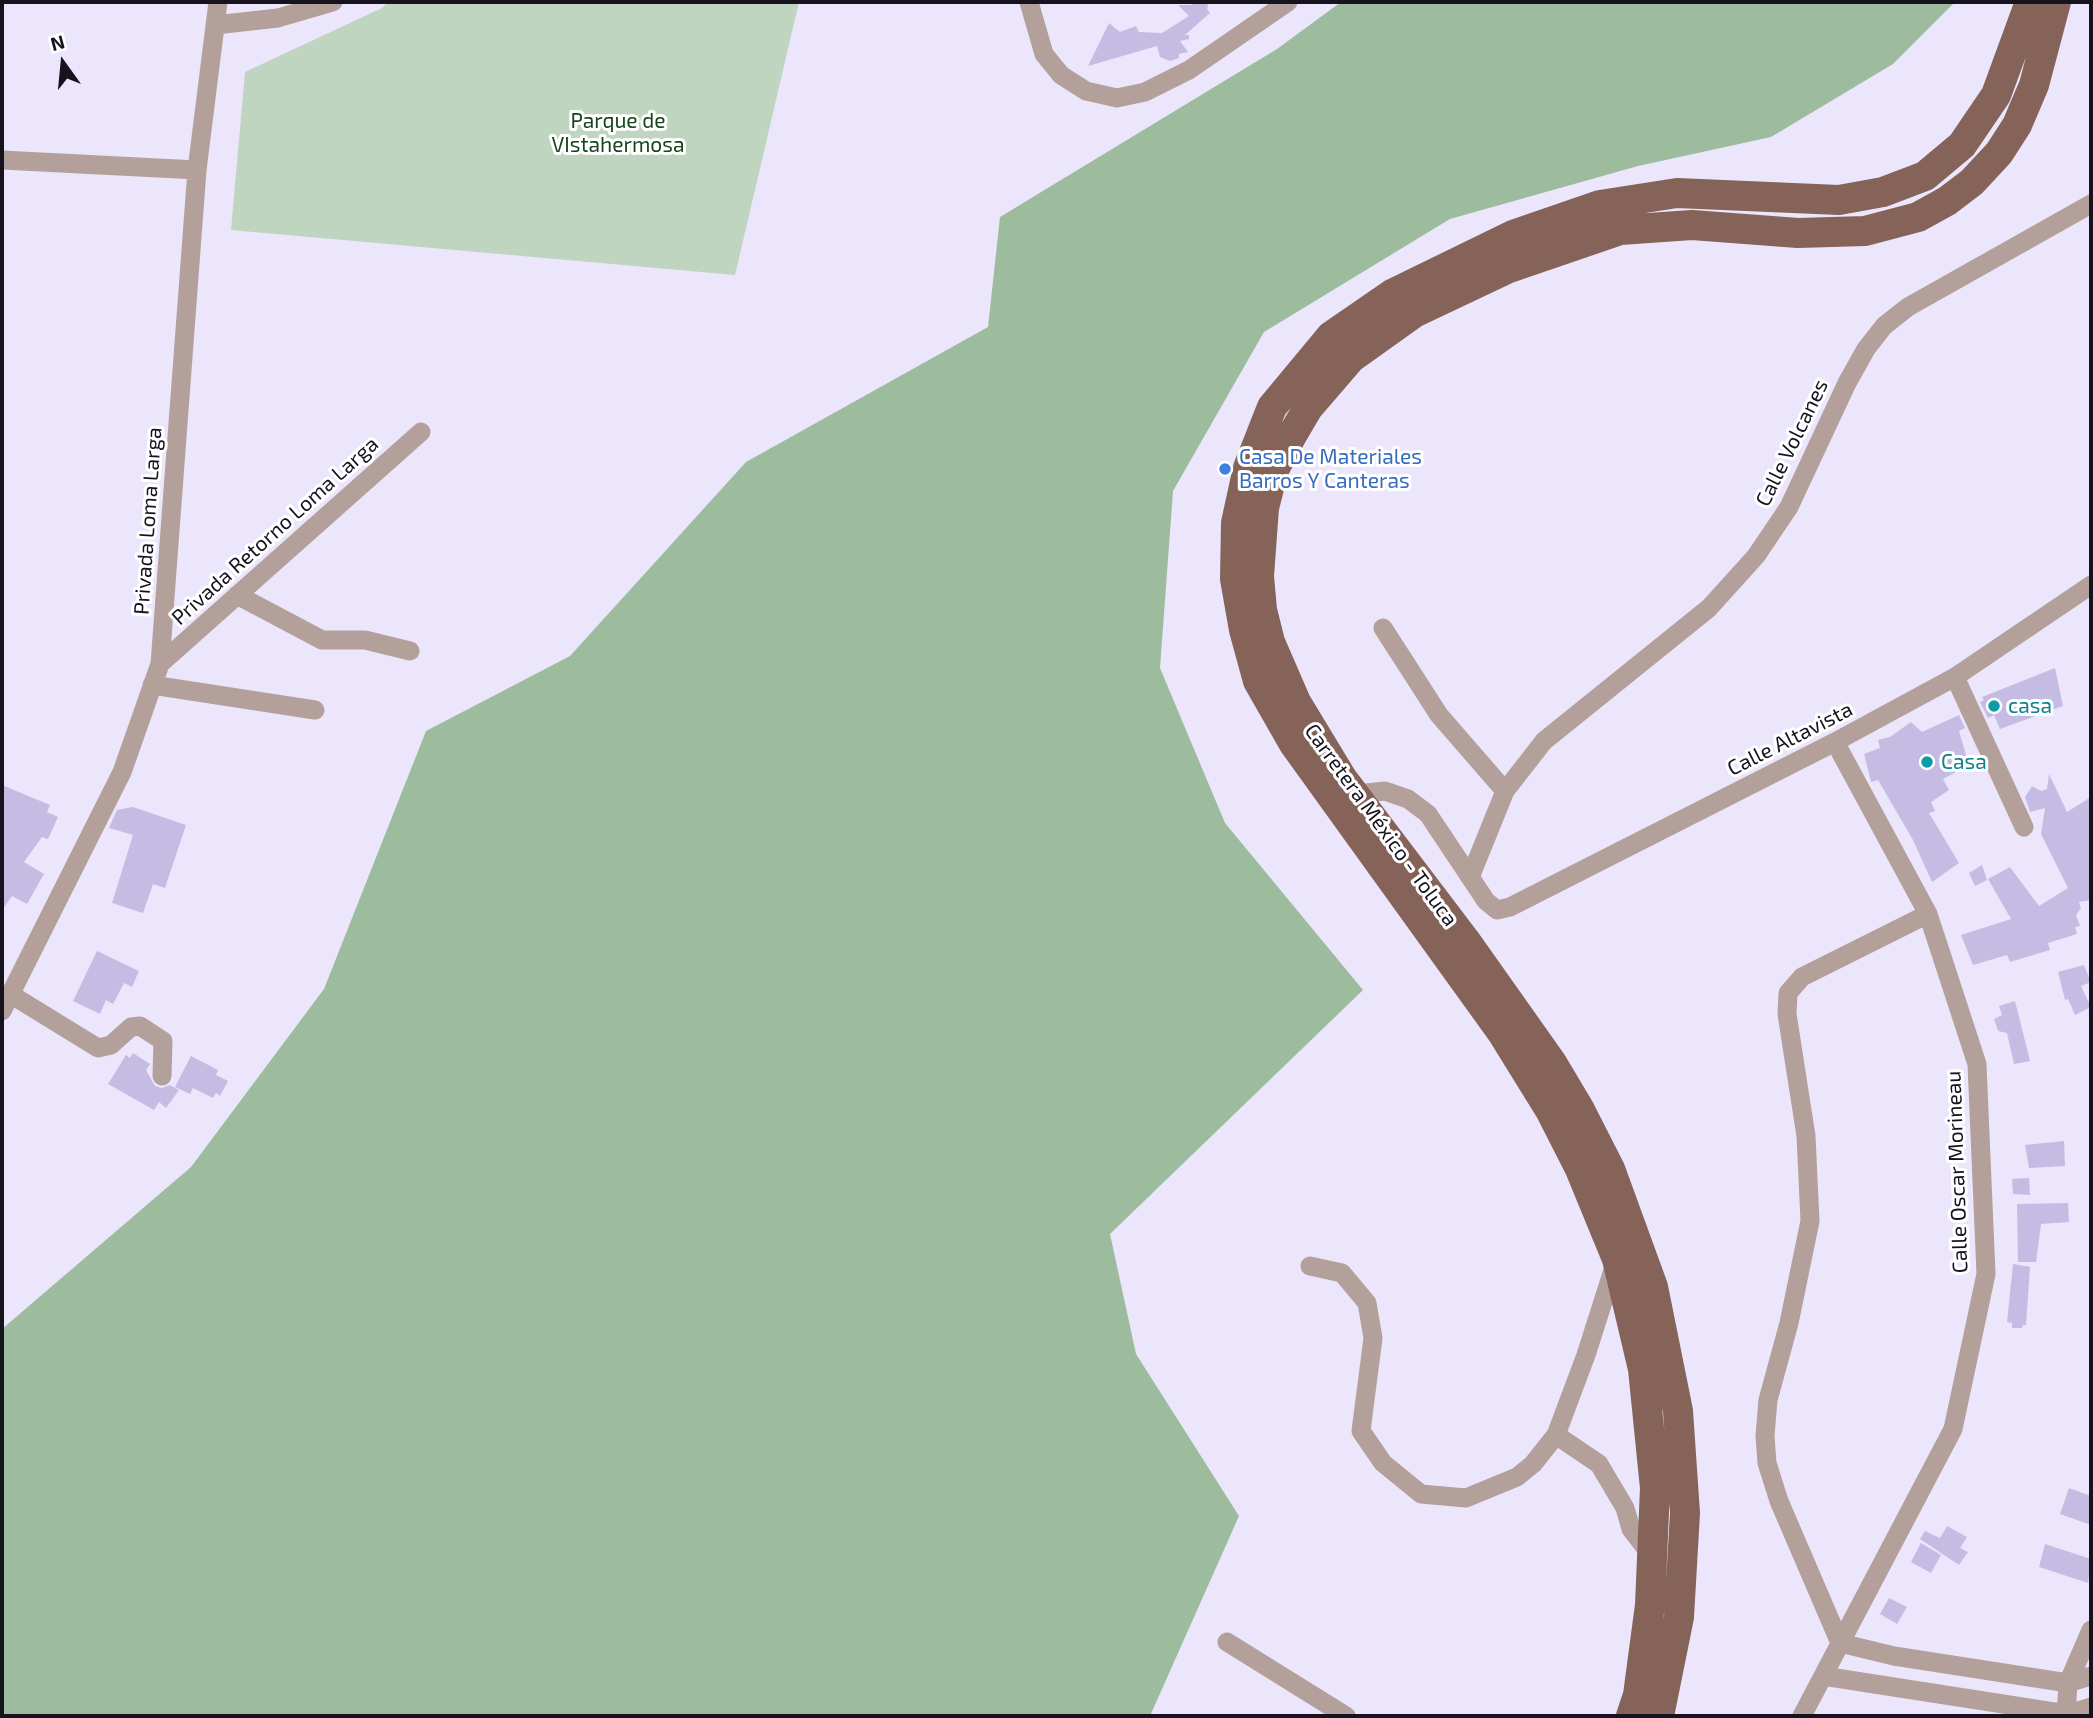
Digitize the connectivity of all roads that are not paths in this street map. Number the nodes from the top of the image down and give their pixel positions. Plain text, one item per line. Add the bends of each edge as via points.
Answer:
1 (218, 2) edge
2 (333, 2) edge
3 (1029, 2) edge
4 (1288, 2) edge
5 (2030, 2) edge
6 (2056, 2) edge
7 (215, 25) junction
8 (2, 160) edge
9 (198, 170) junction
10 (2091, 204) edge
11 (421, 432) dead end
12 (2091, 586) edge
13 (237, 596) junction
14 (1383, 628) dead end
15 (410, 651) dead end
16 (160, 664) junction
17 (1955, 677) junction
18 (152, 685) junction
19 (315, 710) dead end
20 (1835, 742) junction
21 (1505, 792) junction
22 (1357, 794) junction
23 (2024, 827) dead end
24 (1471, 875) junction
25 (1928, 914) junction
26 (6, 1002) edge
27 (162, 1076) dead end
28 (1617, 1259) junction
29 (1310, 1266) dead end
30 (1556, 1435) junction
31 (1651, 1555) junction
32 (2091, 1630) edge
33 (1227, 1642) dead end
34 (1840, 1643) junction
35 (1823, 1676) junction
36 (2091, 1676) edge
37 (2068, 1683) junction
38 (2091, 1707) edge
39 (2066, 1715) edge
40 (1346, 1716) edge
41 (1631, 1716) edge
42 (1659, 1716) edge
43 (1802, 1716) edge

1 - 7 street, Privada Loma Larga
2 - 7 street via 278,18
3 - 4 street via 1044,54 1061,75 1086,91 1117,98 1146,92 1189,70
5 - 28 main road, Carretera México - Toluca via 1996,94 1962,145 1925,176 1883,192 1839,200 1677,192 1600,205 1513,235 1392,294 1331,336 1272,407 1248,468 1236,523 1235,579 1258,681 1294,744 1503,1034 1544,1099 1580,1169
6 - 22 main road, Carretera México - Toluca via 2034,85 2017,125 1972,182 1918,217 1865,231 1787,233 1692,225 1620,230 1509,268 1414,313 1351,358 1329,381 1308,408 1273,472 1260,538 1259,576 1270,642 1296,702 1313,735
7 - 9 street, Privada Loma Larga
8 - 9 street
9 - 16 street, Privada Loma Larga
10 - 21 street, Calle Volcanes via 1908,307 1884,326 1847,383 1789,507 1756,556 1709,608 1544,741
11 - 13 street, Privada Retorno Loma Larga
12 - 17 street, Calle Altavista
13 - 15 street via 322,640 365,640
13 - 16 street, Privada Retorno Loma Larga
14 - 21 street via 1439,715
16 - 18 street, Privada Loma Larga
17 - 20 street, Calle Altavista
17 - 23 street
18 - 19 street
18 - 26 street, Privada Loma Larga via 122,772
20 - 24 street, Calle Altavista via 1510,907 1497,909 1486,901
20 - 25 street, Calle Oscar Morineau
21 - 24 street, Calle Volcanes
22 - 24 street via 1385,791 1408,799 1428,814
22 - 42 main road, Carretera México - Toluca via 1552,1063 1580,1110 1632,1221 1653,1287 1670,1367 1682,1464 1684,1571
25 - 34 street, Calle Oscar Morineau via 1977,1064 1986,1274 1953,1429
25 - 34 street via 1802,977 1788,993 1787,1014 1806,1136 1810,1221 1790,1323 1768,1400 1767,1463
26 - 27 street via 98,1048 111,1045 131,1027 141,1026 163,1041
28 - 30 street
28 - 31 main road, Carretera México - Toluca via 1643,1369 1655,1488
29 - 30 street via 1342,1273 1367,1303 1373,1338 1361,1431 1383,1463 1421,1494 1466,1498 1517,1477
30 - 31 street via 1599,1464 1625,1508 1631,1529
31 - 41 main road, Carretera México - Toluca via 1647,1632
32 - 37 street
33 - 40 street
34 - 35 street, Calle Oscar Morineau
34 - 37 street
35 - 39 street
35 - 43 street, Calle Oscar Morineau
36 - 37 street
37 - 39 street
38 - 39 street

